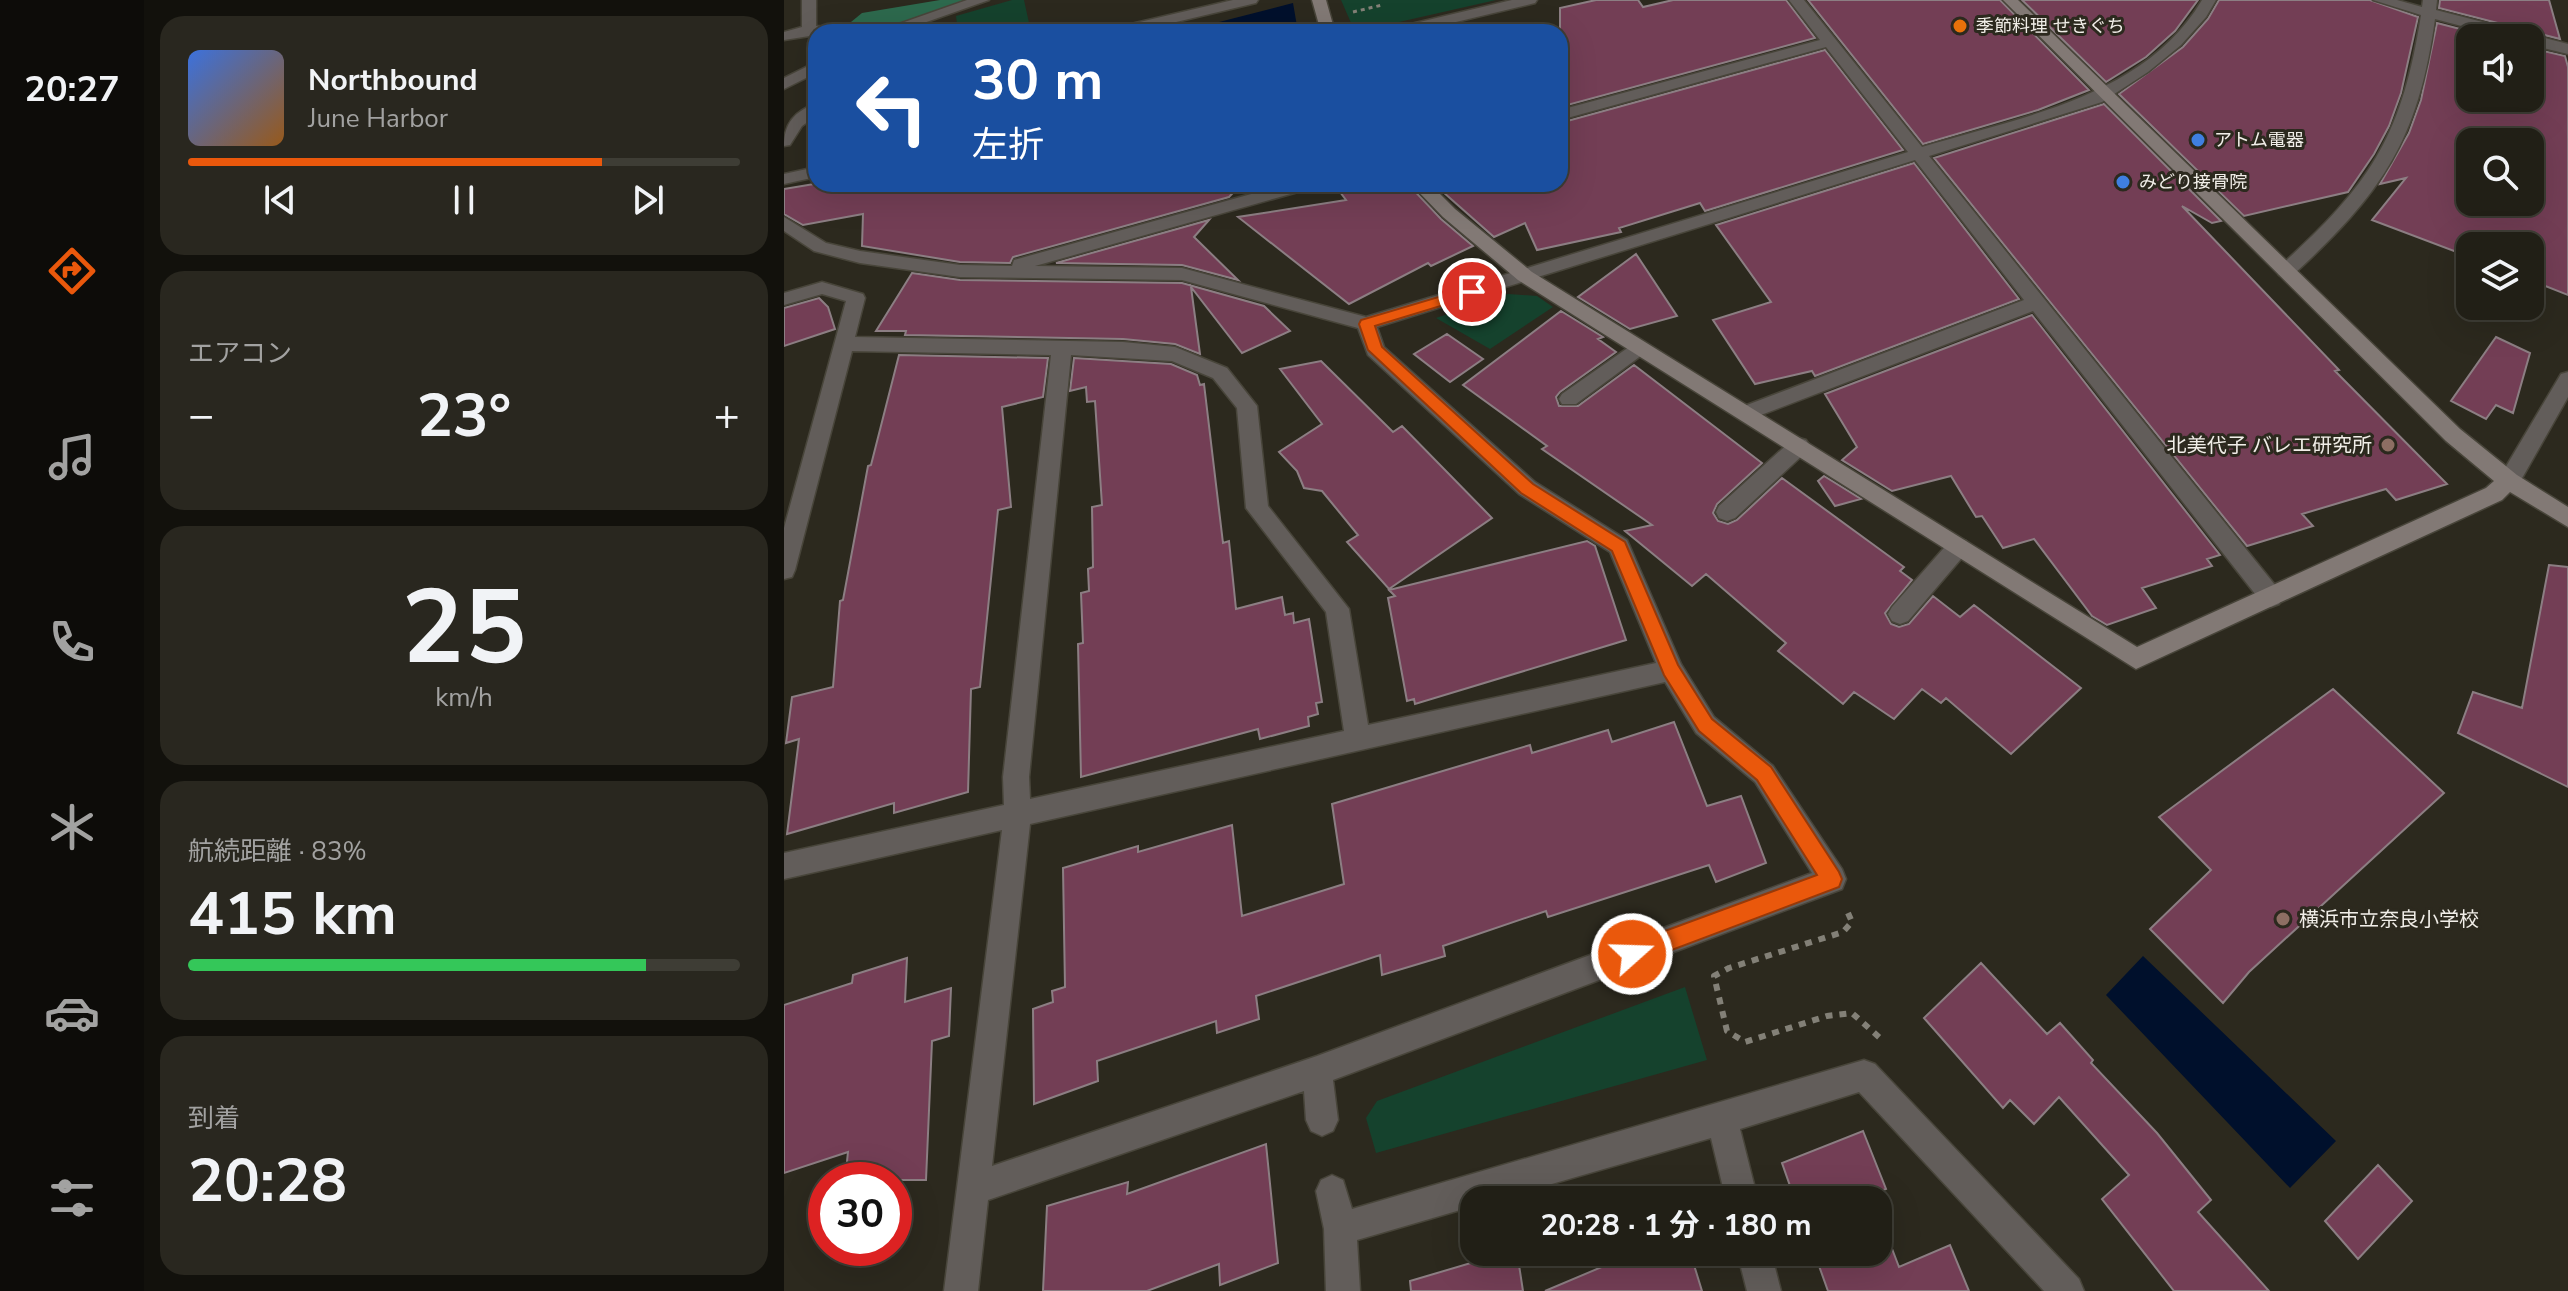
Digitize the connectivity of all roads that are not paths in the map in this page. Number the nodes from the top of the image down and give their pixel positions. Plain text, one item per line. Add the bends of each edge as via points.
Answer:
1 (809, 0) edge
2 (982, 0) edge
3 (1251, 0) edge
4 (1319, 0) edge
5 (1530, 0) edge
6 (1796, 0) edge
7 (2010, 0) edge
8 (2209, 0) edge
9 (2380, 0) edge
10 (2429, 7) edge
11 (809, 24) edge
12 (908, 24) edge
13 (1149, 24) edge
14 (1326, 24) edge
15 (1429, 24) edge
16 (2481, 24) edge
17 (808, 30) edge
18 (784, 36) edge
19 (1828, 42) junction
20 (2544, 43) edge
21 (2568, 49) edge
22 (808, 71) edge
23 (784, 84) edge
24 (2106, 94) junction
25 (1568, 113) edge
26 (808, 115) edge
27 (784, 141) edge
28 (1919, 154) junction
29 (808, 174) edge
30 (784, 179) edge
31 (1276, 192) edge
32 (1428, 192) edge
33 (784, 223) edge
34 (999, 270) junction
35 (2286, 271) junction
36 (1525, 276) junction
37 (784, 299) edge
38 (2036, 303) junction
39 (1366, 324) junction
40 (845, 344) junction
41 (1062, 347) junction
42 (1639, 347) junction
43 (2568, 379) edge
44 (1569, 399) dead end
45 (1746, 413) junction
46 (1799, 446) junction
47 (2509, 481) junction
48 (1727, 512) dead end
49 (2568, 518) edge
50 (1958, 547) junction
51 (784, 570) edge
52 (2271, 597) junction
53 (1900, 614) dead end
54 (1671, 670) junction
55 (1358, 740) junction
56 (1018, 812) junction
57 (784, 866) edge
58 (1317, 1071) junction
59 (1722, 1119) junction
60 (1322, 1120) dead end
61 (1739, 1186) edge
62 (972, 1189) junction
63 (1332, 1191) dead end
64 (1340, 1229) junction
65 (1758, 1266) edge
66 (961, 1291) edge
67 (1343, 1291) edge
68 (1764, 1291) edge
69 (2067, 1291) edge

1 - 11 street
2 - 12 street
3 - 13 street
4 - 14 street
5 - 15 street
6 - 19 street
7 - 24 street
8 - 24 street via 2197,23
9 - 10 street
10 - 16 street
10 - 35 street via 2406,118 2387,155 2362,191
17 - 18 street
19 - 25 street
19 - 28 street
20 - 21 street
22 - 23 street
24 - 28 street
24 - 35 street
26 - 27 street
28 - 36 street
28 - 38 street
29 - 30 street
31 - 34 street
32 - 36 street
33 - 34 street via 820,247 860,257 960,271
34 - 39 street via 1182,274
35 - 47 street via 2453,435
36 - 39 street
36 - 42 street
37 - 40 street via 822,288 856,298
38 - 45 street
38 - 52 street
39 - 54 street via 1375,350 1527,488 1619,546
40 - 41 street
40 - 51 street
41 - 55 street via 1175,354 1220,373 1247,406 1257,508 1337,609
41 - 56 street via 1016,777
42 - 44 street
42 - 45 street
43 - 47 street
45 - 46 street
46 - 48 street
46 - 50 street
47 - 49 street
47 - 52 street via 2494,494
50 - 52 street via 2136,659
50 - 53 street
54 - 55 street
54 - 58 street via 1705,725 1764,774 1832,879
55 - 56 street
56 - 57 street
56 - 62 street
58 - 60 street
58 - 62 street
59 - 61 street
59 - 64 street
59 - 69 street via 1864,1075
62 - 66 street
63 - 64 street
64 - 67 street
65 - 68 street

